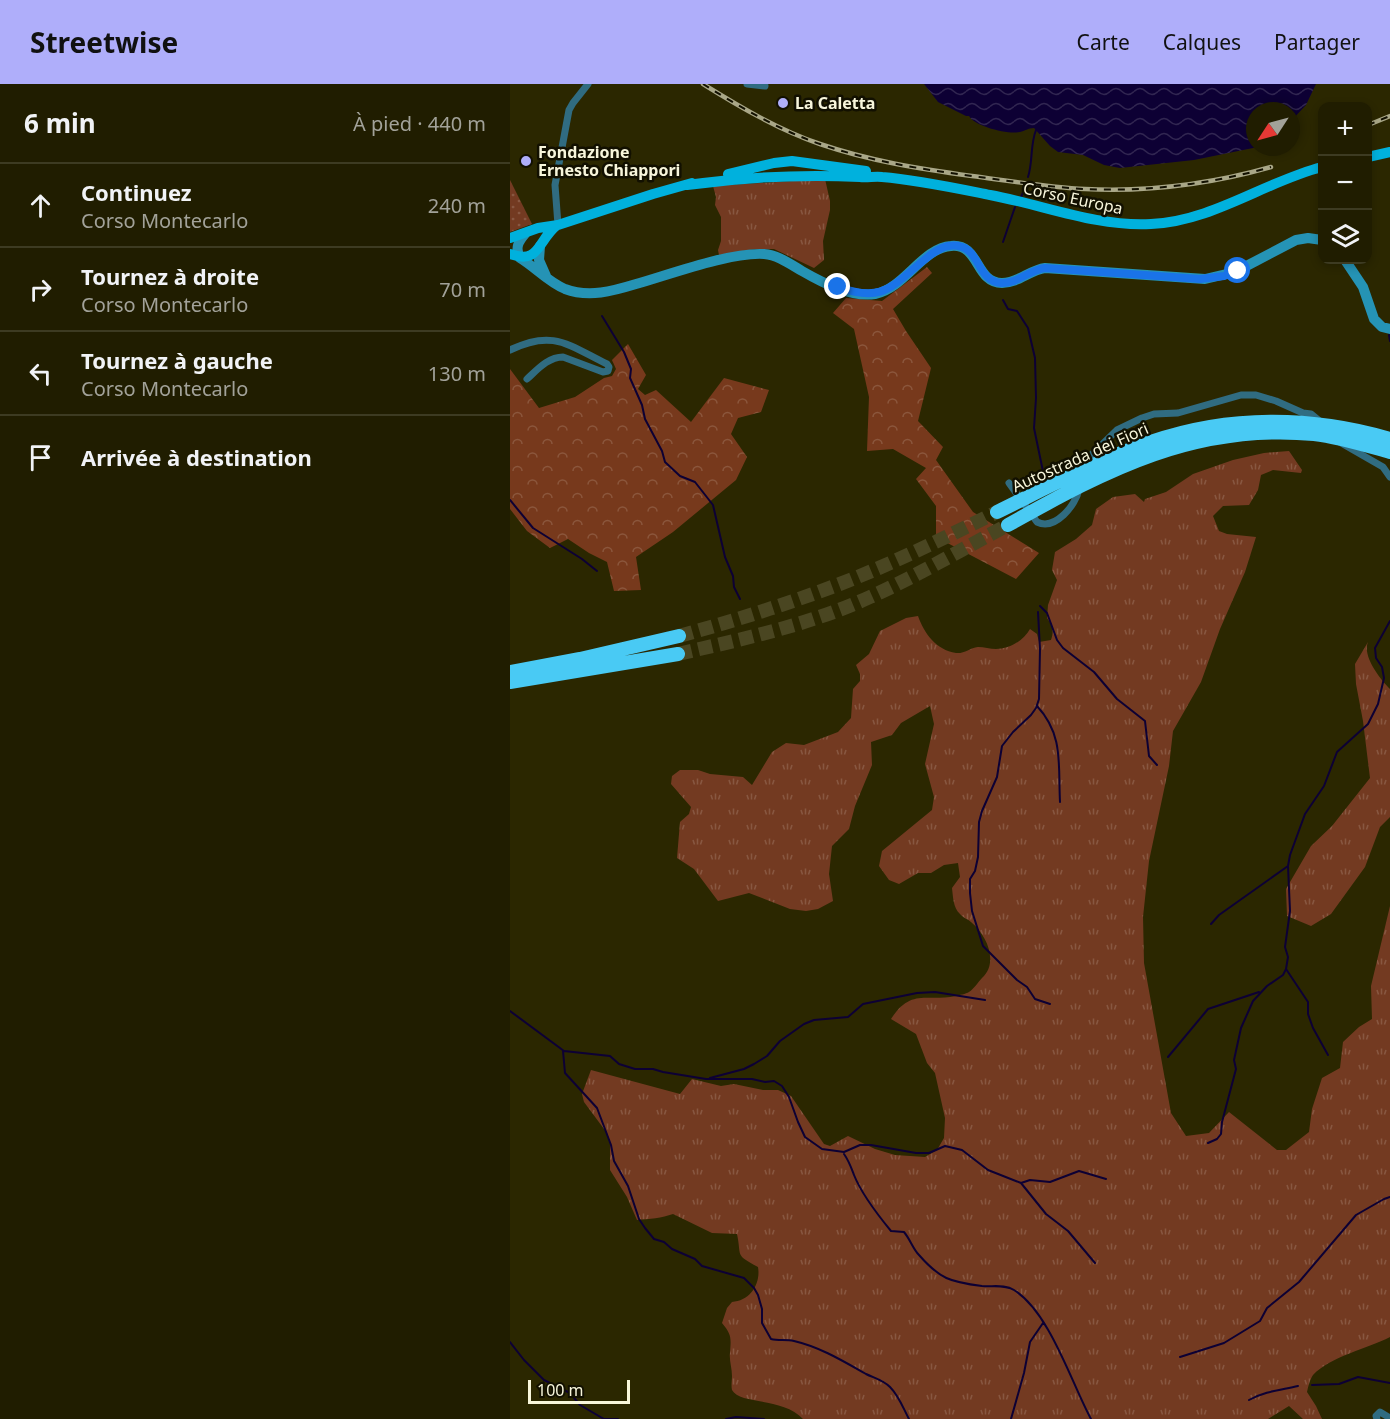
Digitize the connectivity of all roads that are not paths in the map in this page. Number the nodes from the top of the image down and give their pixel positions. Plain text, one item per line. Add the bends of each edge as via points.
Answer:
1 (588, 84) edge
2 (747, 84) edge
3 (765, 86) dead end
4 (1390, 152) edge
5 (1372, 156) edge
6 (803, 162) junction
7 (1318, 168) edge
8 (802, 175) junction
9 (880, 177) junction
10 (687, 184) junction
11 (560, 221) junction
12 (525, 234) junction
13 (510, 238) edge
14 (1318, 239) edge
15 (540, 246) junction
16 (515, 256) edge
17 (1348, 264) edge
18 (548, 279) junction
19 (1390, 329) edge
20 (510, 350) edge
21 (526, 379) dead end
22 (1314, 429) junction
23 (1390, 439) edge
24 (1390, 452) edge
25 (1390, 477) edge
26 (1009, 483) dead end
27 (997, 512) tunnel mouth
28 (1008, 525) tunnel mouth
29 (679, 636) tunnel mouth
30 (678, 654) tunnel mouth
31 (510, 672) edge
32 (510, 682) edge
33 (1390, 1418) edge
34 (1377, 1419) edge

1 - 11 street via 569,110 554,197
2 - 3 street
4 - 5 main road
6 - 8 main road via 807,169
6 - 9 main road, Corso Europa
6 - 10 main road, Corso Europa via 774,163
7 - 9 main road, Corso Europa via 1192,218 1139,225 1105,222 992,196
8 - 9 main road, Corso Europa
8 - 10 main road, Corso Europa
10 - 11 main road, Corso Europa
11 - 12 main road, Corso Europa
11 - 15 main road
12 - 13 main road, Corso Europa
12 - 16 main road
14 - 18 main road via 1296,240 1232,273 1205,279 1045,268 1014,281 997,283 985,276 970,251 954,246 938,250 892,287 870,294 828,283 769,255 735,256 597,293 566,289
15 - 16 main road via 529,257
15 - 18 main road via 541,266
16 - 18 main road
17 - 19 main road via 1363,287 1374,319
20 - 21 street via 537,340 555,340 609,367 603,372 557,357
22 - 23 highway, Autostrada dei Fiori via 1363,431
22 - 24 highway, Autostrada dei Fiori
22 - 27 highway, Autostrada dei Fiori via 1257,422 1170,436 1122,453
22 - 28 highway, Autostrada dei Fiori via 1219,437 1168,449 1108,472
25 - 26 street via 1383,467 1338,442 1315,416 1245,394 1178,413 1154,414 1117,430 1082,465 1076,501 1049,525 1037,522
29 - 31 highway
30 - 32 highway
33 - 34 street via 1380,1412

